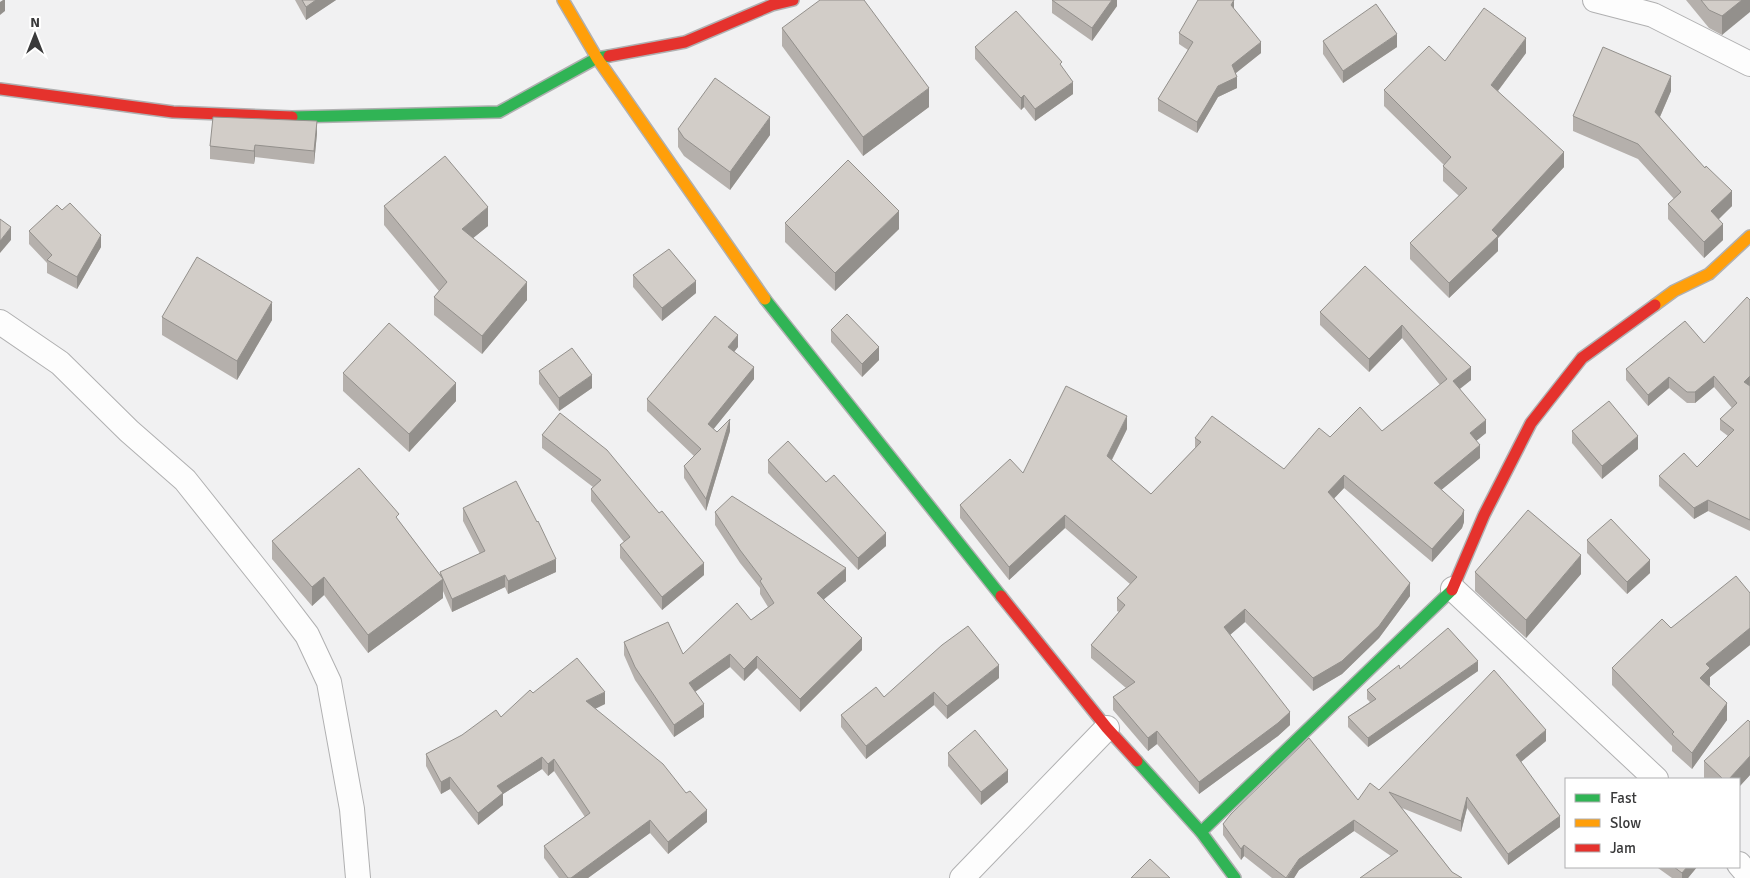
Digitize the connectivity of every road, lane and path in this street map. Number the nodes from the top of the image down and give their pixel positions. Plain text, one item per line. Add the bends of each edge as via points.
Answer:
1 (563, 0) edge
2 (793, 0) edge
3 (1595, 0) edge
4 (597, 58) junction
5 (1750, 64) edge
6 (0, 89) edge
7 (1750, 236) edge
8 (0, 322) edge
9 (1453, 589) junction
10 (1106, 728) junction
11 (1655, 778) edge
12 (1200, 832) junction
13 (1740, 865) edge
14 (1750, 877) edge
15 (358, 878) edge
16 (962, 878) edge
17 (1235, 878) edge

1 - 4 street
2 - 4 street via 772,5 685,42
3 - 5 street via 1653,15
4 - 6 street via 499,112 295,117 173,112
4 - 10 street via 754,285
7 - 9 street via 1709,274 1674,291 1582,358 1531,423 1484,515
8 - 15 street via 60,363 185,480 307,635 329,682 352,809
9 - 11 street
9 - 12 street
10 - 12 street
10 - 16 street
12 - 17 street
13 - 14 street

